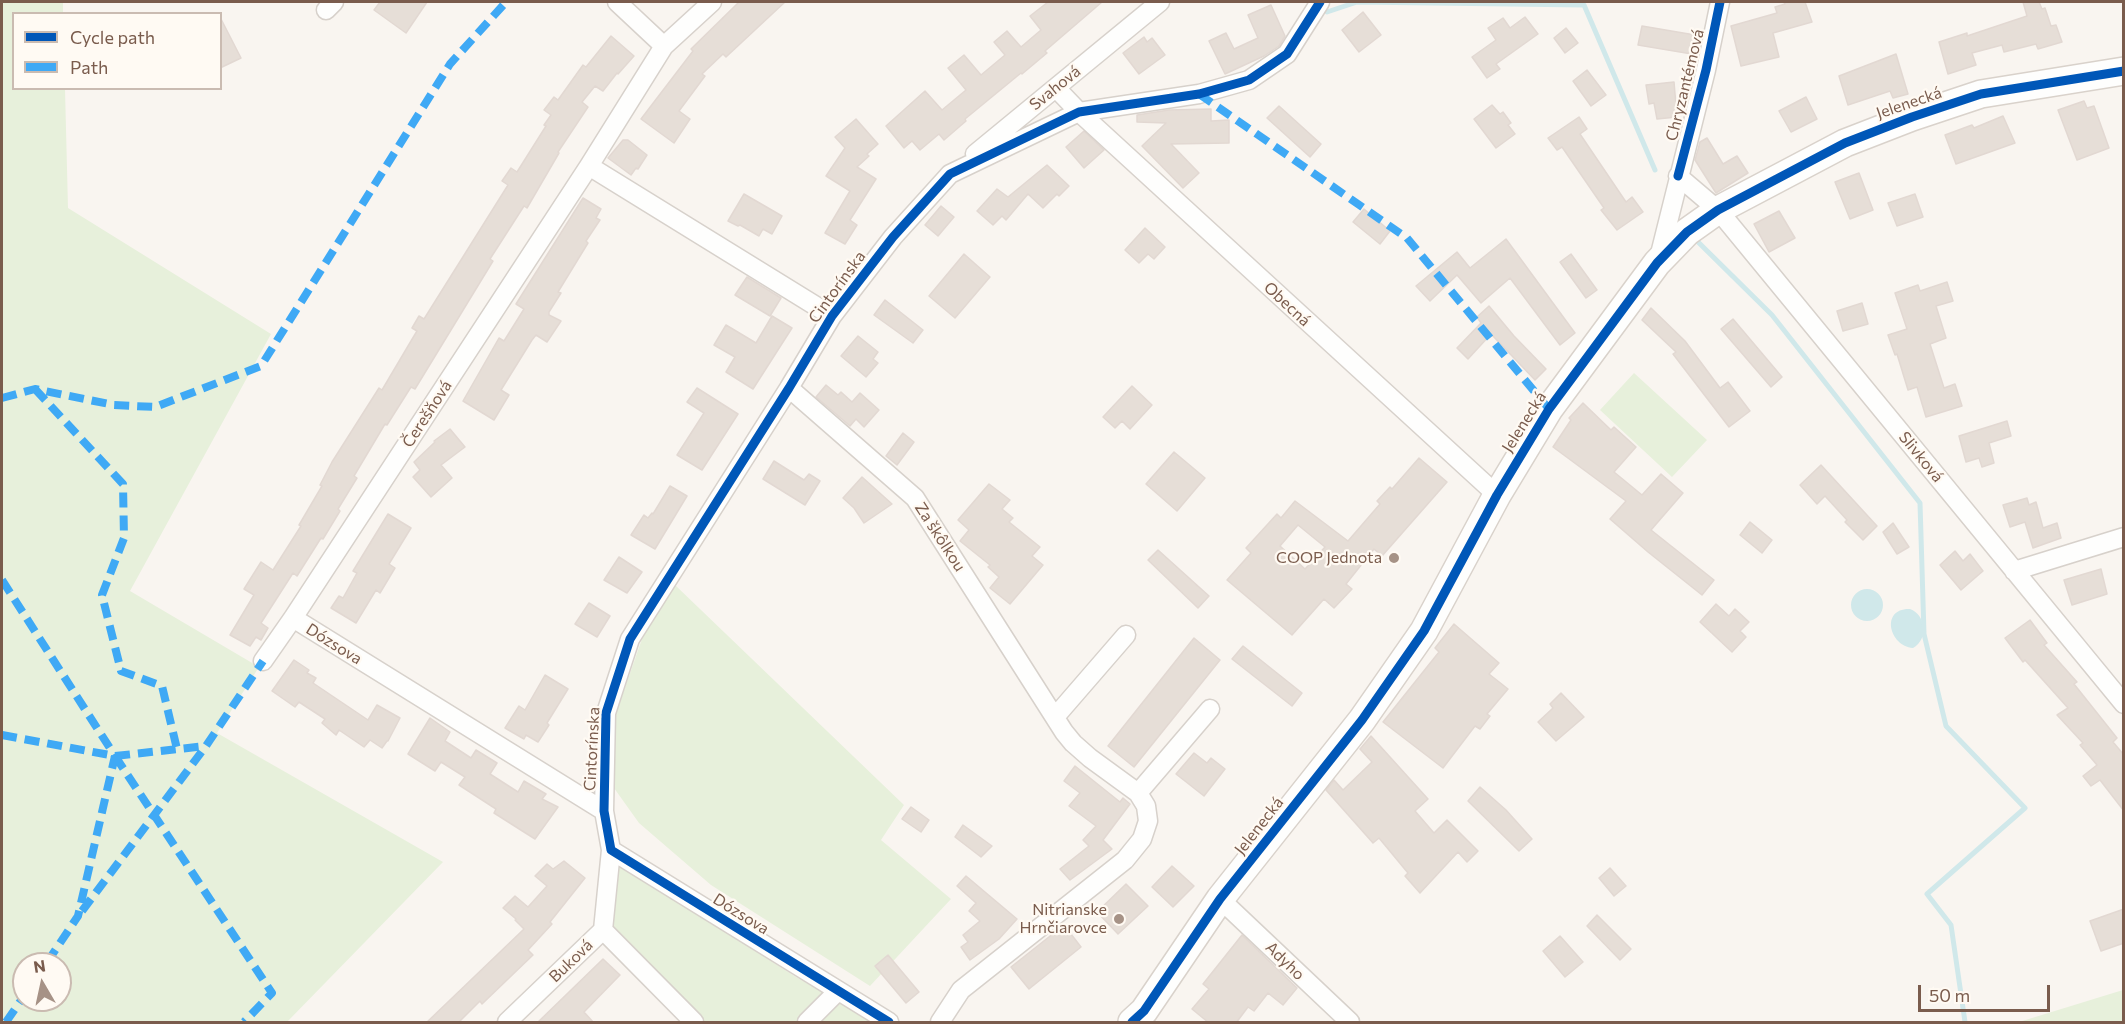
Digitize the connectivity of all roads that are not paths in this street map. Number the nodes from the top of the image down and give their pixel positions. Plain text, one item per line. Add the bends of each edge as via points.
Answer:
1 (617, 2) edge
2 (712, 2) edge
3 (1160, 2) edge
4 (1320, 2) edge
5 (1720, 2) edge
6 (664, 46) junction
7 (2124, 71) edge
8 (1056, 88) junction
9 (1079, 112) junction
10 (589, 166) junction
11 (950, 174) junction
12 (1678, 176) junction
13 (1718, 210) junction
14 (1658, 263) junction
15 (832, 316) junction
16 (789, 388) junction
17 (1497, 495) junction
18 (2124, 537) edge
19 (2013, 571) junction
20 (293, 618) junction
21 (1126, 635) dead end
22 (263, 661) dead end
23 (2124, 704) edge
24 (1210, 709) dead end
25 (1055, 717) junction
26 (1138, 794) junction
27 (604, 811) junction
28 (611, 850) junction
29 (1220, 899) junction
30 (603, 930) junction
31 (838, 992) junction
32 (507, 1023) edge
33 (694, 1023) edge
34 (807, 1023) edge
35 (889, 1023) edge
36 (940, 1023) edge
37 (1132, 1023) edge
38 (1350, 1023) edge

1 - 6 street
2 - 6 street, Čerešňová
3 - 8 street, Svahová
4 - 9 street, Cintorínska via 1287,54 1249,80 1199,94
5 - 12 street, Chryzantémová
6 - 10 street, Čerešňová
7 - 13 street, Jelenecká via 1981,94 1912,117 1845,143
8 - 9 street, Obecná
8 - 11 street, Svahová
9 - 11 street, Cintorínska
9 - 17 street, Obecná
10 - 15 street
10 - 20 street, Čerešňová
11 - 15 street, Cintorínska via 893,237
12 - 13 street, Slivková
12 - 14 street, Chryzantémová
13 - 14 street, Jelenecká via 1687,232
13 - 19 street, Slivková
14 - 17 street, Jelenecká via 1549,409
15 - 16 street, Cintorínska
16 - 25 street, Za škôlkou via 915,498
16 - 27 street, Cintorínska via 630,639 606,713
17 - 29 street, Jelenecká via 1424,631 1362,720
18 - 19 street
19 - 23 street, Slivková
20 - 22 street, Čerešňová
20 - 27 street, Dózsova
21 - 25 street
24 - 26 street
25 - 26 street, Za škôlkou via 1073,743
26 - 36 street via 1146,806 1148,821 1142,839 1125,860 961,990
27 - 28 street
28 - 30 street, Buková
28 - 31 street, Dózsova
29 - 37 street, Jelenecká
29 - 38 street, Adyho
30 - 32 street, Buková
30 - 33 street
31 - 34 street
31 - 35 street, Dózsova

